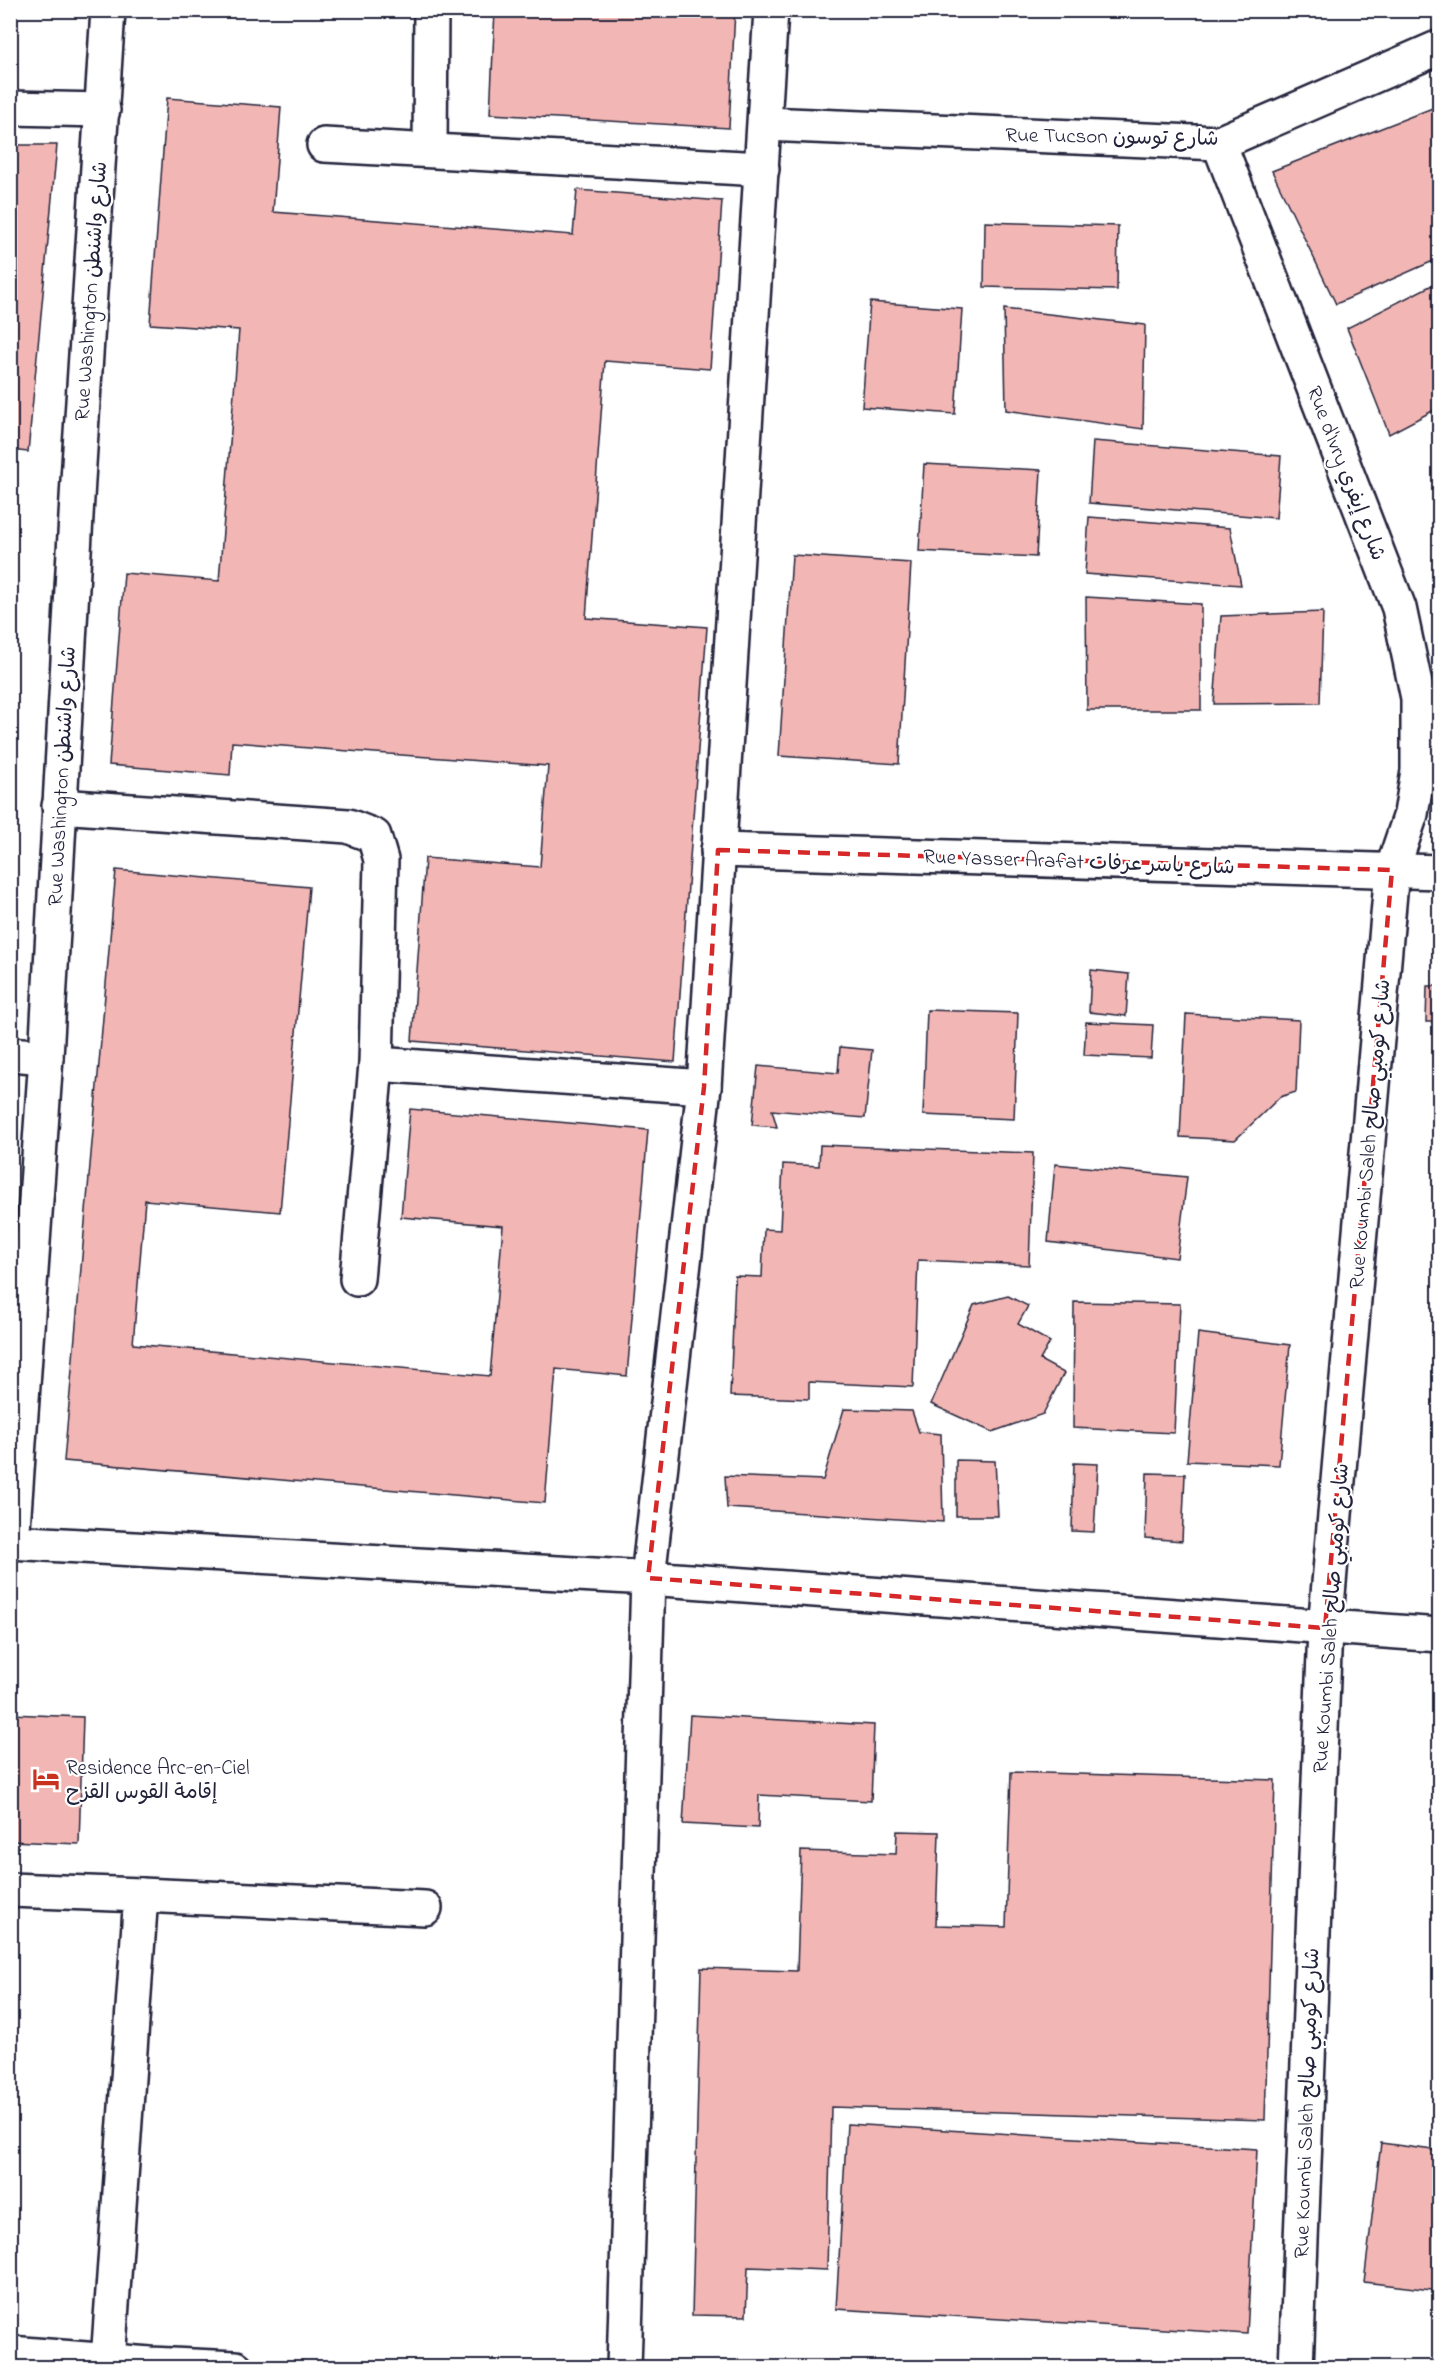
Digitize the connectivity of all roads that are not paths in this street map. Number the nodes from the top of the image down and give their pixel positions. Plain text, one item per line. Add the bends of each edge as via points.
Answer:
1 (108, 10) edge
2 (431, 10) edge
3 (771, 10) edge
4 (1440, 47) edge
5 (10, 108) edge
6 (103, 110) junction
7 (765, 124) junction
8 (1219, 143) junction
9 (324, 145) dead end
10 (430, 150) junction
11 (762, 169) junction
12 (59, 806) junction
13 (1425, 808) edge
14 (718, 850) junction
15 (1392, 870) junction
16 (1440, 872) edge
17 (10, 1054) edge
18 (46, 1057) junction
19 (376, 1064) junction
20 (704, 1087) junction
21 (357, 1279) dead end
22 (11, 1542) edge
23 (648, 1578) junction
24 (1325, 1628) junction
25 (1440, 1635) edge
26 (10, 1890) edge
27 (141, 1896) junction
28 (425, 1908) dead end
29 (10, 2353) edge
30 (108, 2361) junction
31 (236, 2367) edge
32 (624, 2367) edge
33 (1296, 2367) edge

1 - 6 street, Rue Washington شارع واشنطن
2 - 10 street
3 - 7 street
4 - 8 street, Rue Tucson شارع توسون
5 - 6 street
6 - 12 street, Rue Washington شارع واشنطن
7 - 8 street, Rue Tucson شارع توسون
7 - 11 street
8 - 13 street, Rue d'Ivry شارع إيفري via 1399,608 1418,698 1419,771
9 - 10 street
10 - 11 street
11 - 14 street
12 - 18 street, Rue Washington شارع واشنطن
12 - 19 street via 348,826 374,836 381,860
13 - 15 street, Rue d'Ivry شارع إيفري
14 - 15 street, Rue Yasser Arafat شارع ياسر عرفات
14 - 20 street
15 - 16 street, Rue Yasser Arafat شارع ياسر عرفات
15 - 24 street, Rue Koumbi Saleh شارع كومبي صالح
17 - 18 street
18 - 22 street, Rue Washington شارع واشنطن
19 - 20 street
19 - 21 street
20 - 23 street
22 - 23 street
23 - 24 street
23 - 32 street
24 - 25 street
24 - 33 street, Rue Koumbi Saleh شارع كومبي صالح
26 - 27 street
27 - 28 street
27 - 30 street
29 - 30 street
30 - 31 street

